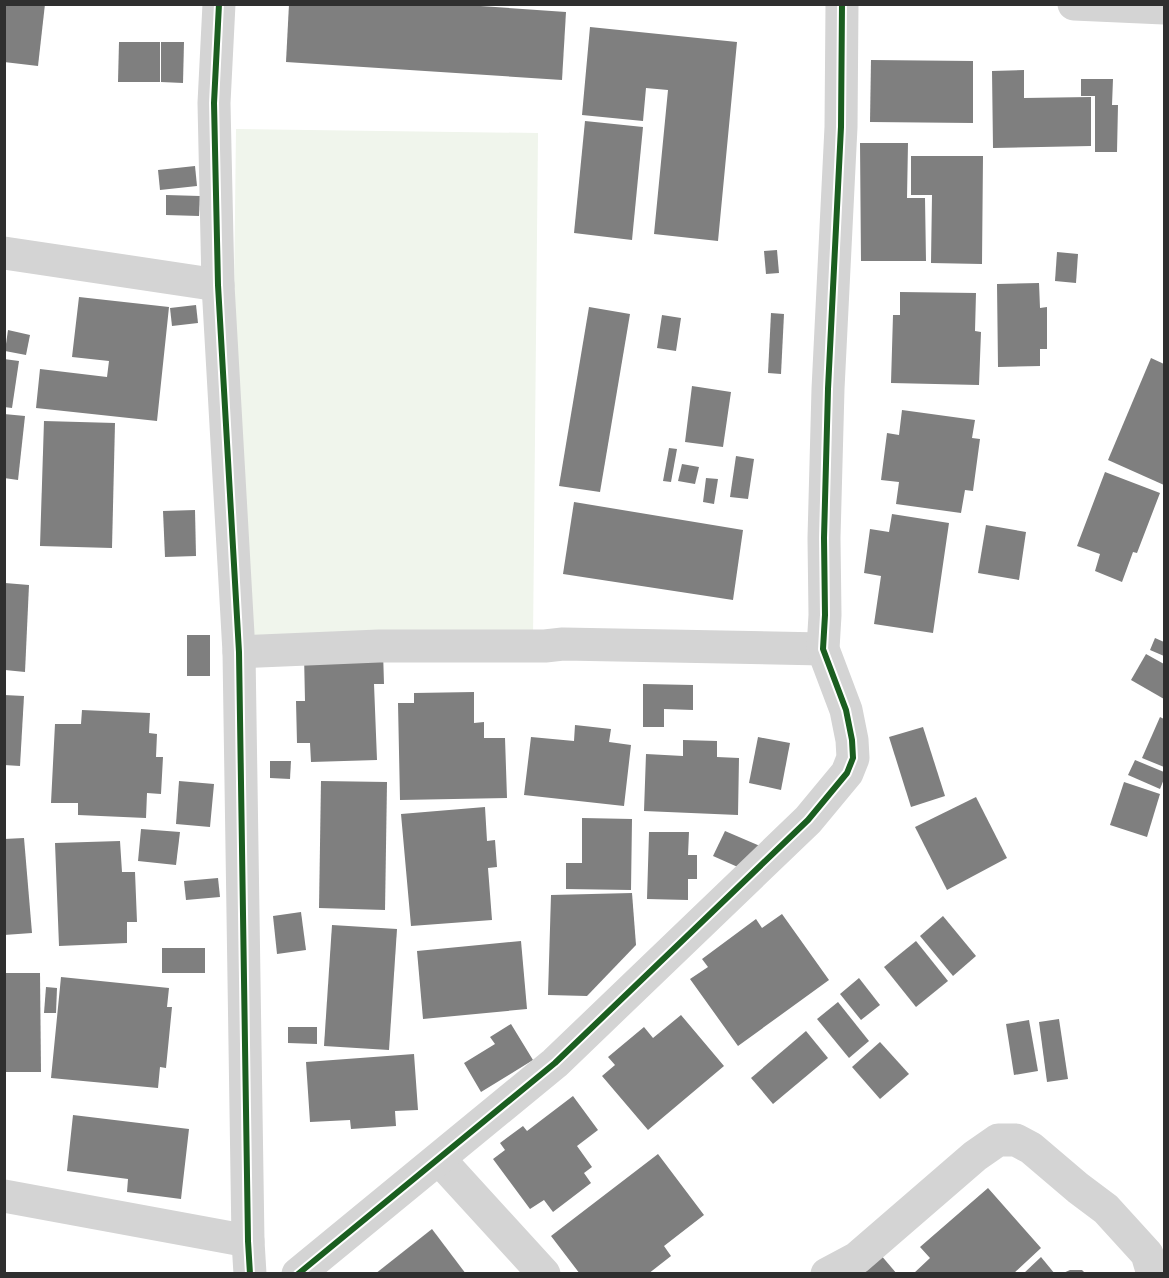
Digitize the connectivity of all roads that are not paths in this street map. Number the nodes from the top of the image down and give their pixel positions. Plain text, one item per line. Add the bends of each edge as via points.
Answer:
1 (219, 4) edge
2 (842, 4) edge
3 (1074, 4) edge
4 (1164, 8) edge
5 (4, 253) edge
6 (218, 285) junction
7 (823, 649) junction
8 (239, 652) junction
9 (438, 1159) junction
10 (4, 1196) edge
11 (248, 1241) junction
12 (1155, 1255) edge
13 (250, 1274) edge
14 (298, 1274) edge
15 (544, 1274) edge
16 (827, 1274) edge

1 - 6 street via 214,103
2 - 7 street
3 - 4 street
5 - 6 street
6 - 8 street
7 - 8 street via 563,644
7 - 9 street via 846,710 852,740 853,758 847,773 807,820 555,1063
8 - 11 street
9 - 14 street
9 - 15 street
10 - 11 street
11 - 13 street
12 - 16 street via 1106,1209 1030,1148 1016,1140 998,1140 857,1258

